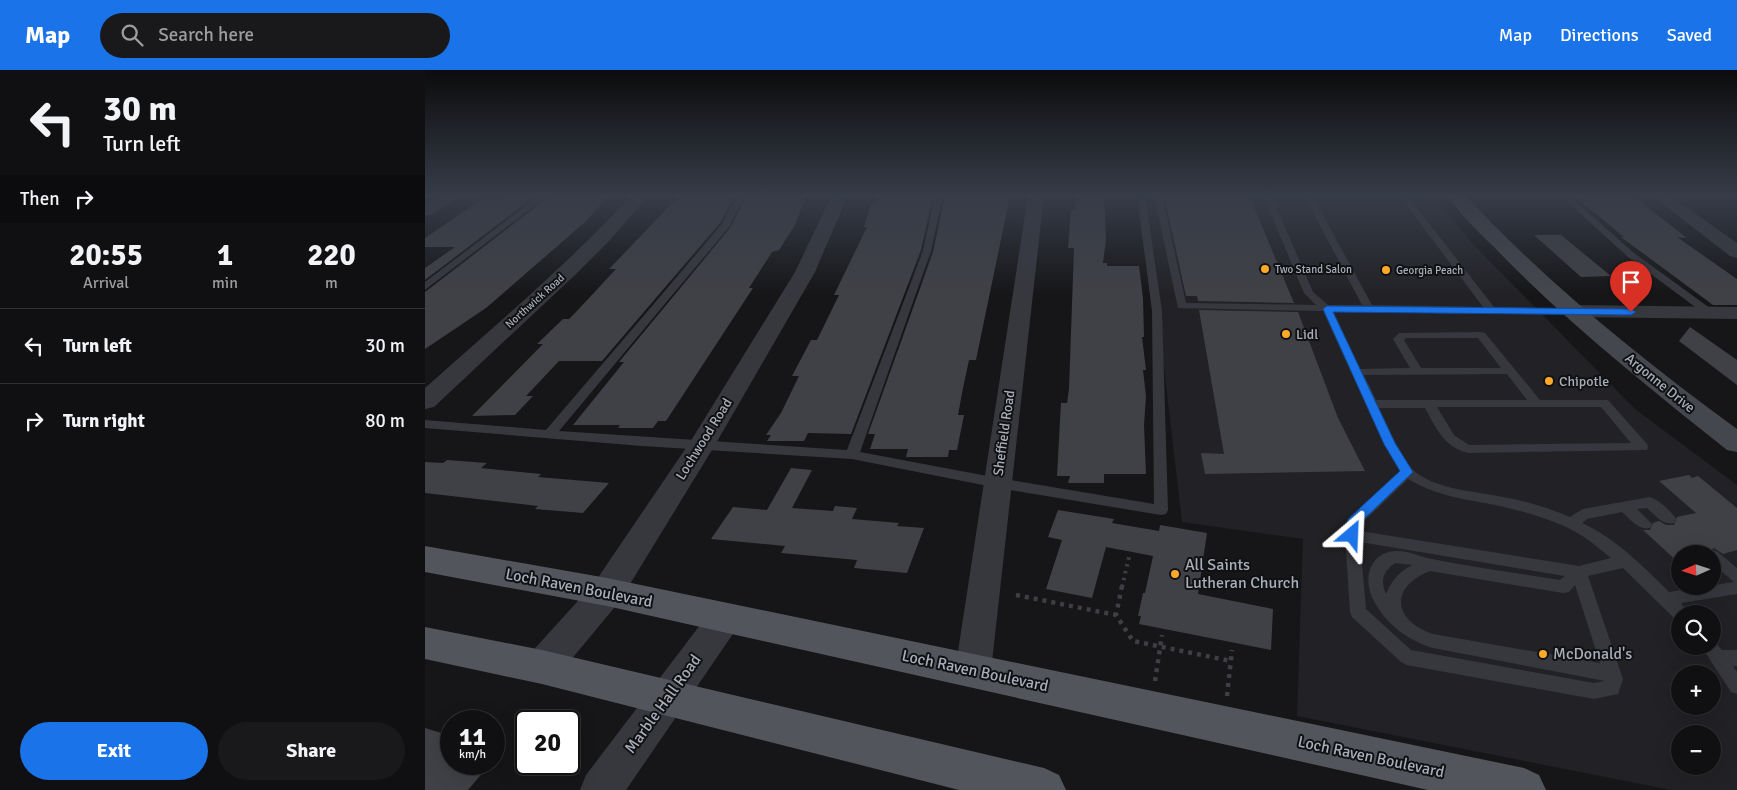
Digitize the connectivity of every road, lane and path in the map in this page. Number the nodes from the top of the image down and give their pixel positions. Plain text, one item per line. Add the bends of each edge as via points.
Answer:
1 (500, 229) edge
2 (611, 229) edge
3 (723, 229) edge
4 (824, 229) edge
5 (932, 229) edge
6 (1031, 229) edge
7 (1146, 229) edge
8 (1165, 229) edge
9 (1282, 229) edge
10 (1327, 229) edge
11 (1429, 229) edge
12 (1488, 229) edge
13 (1602, 229) edge
14 (1706, 229) edge
15 (1737, 252) edge
16 (425, 287) edge
17 (1327, 309) junction
18 (1369, 309) junction
19 (1491, 310) junction
20 (1573, 311) junction
21 (1728, 315) edge
22 (1417, 371) junction
23 (1509, 371) junction
24 (1357, 372) junction
25 (425, 401) edge
26 (1373, 404) junction
27 (1429, 404) junction
28 (1536, 404) junction
29 (425, 424) edge
30 (550, 433) junction
31 (1737, 443) edge
32 (702, 445) junction
33 (852, 455) junction
34 (1407, 472) junction
35 (998, 483) junction
36 (1624, 506) junction
37 (1669, 519) dead end
38 (1571, 524) junction
39 (1645, 524) dead end
40 (1352, 535) junction
41 (1129, 557) dead end
42 (425, 559) edge
43 (1625, 560) junction
44 (1721, 563) edge
45 (1429, 565) junction
46 (1579, 572) junction
47 (1737, 577) edge
48 (1721, 587) edge
49 (1737, 588) edge
50 (607, 592) junction
51 (1016, 595) dead end
52 (1684, 595) edge
53 (1667, 599) junction
54 (1673, 605) edge
55 (1116, 615) junction
56 (725, 618) junction
57 (1401, 624) junction
58 (1162, 635) dead end
59 (425, 643) edge
60 (1160, 647) junction
61 (1232, 650) dead end
62 (1721, 654) edge
63 (1716, 655) edge
64 (1737, 658) edge
65 (1231, 661) junction
66 (542, 667) junction
67 (973, 671) junction
68 (1612, 673) junction
69 (1154, 686) dead end
70 (1737, 686) edge
71 (667, 697) junction
72 (1226, 703) dead end
73 (601, 790) edge
74 (1044, 790) edge
75 (1524, 790) edge

1 - 16 lane
2 - 25 street, Northwick Road
3 - 30 lane
4 - 32 street, Lochwood Road via 805,272
5 - 33 lane via 927,251
6 - 35 street, Sheffield Road
7 - 35 lane via 1157,311 1161,510
8 - 17 lane via 1181,306
9 - 17 lane via 1309,293
10 - 18 lane
11 - 19 lane
12 - 20 main road, Argonne Drive
13 - 21 lane via 1631,255
14 - 15 street
17 - 18 lane
17 - 24 lane
18 - 19 lane
19 - 20 lane
20 - 21 street
20 - 31 main road, Argonne Drive
22 - 23 lane
22 - 23 lane via 1398,339 1403,335 1481,335
22 - 24 lane
23 - 28 lane
24 - 26 lane
26 - 27 lane
26 - 34 lane via 1389,444
27 - 28 lane
27 - 28 lane via 1451,442 1468,449 1642,447 1604,403
29 - 30 lane
30 - 32 lane
32 - 33 lane
32 - 50 street, Lochwood Road
33 - 35 lane
34 - 38 lane via 1429,485 1457,494 1504,502
34 - 40 lane via 1353,523
35 - 67 street, Sheffield Road
36 - 37 lane via 1650,502
36 - 38 lane via 1583,514
36 - 39 lane
38 - 43 lane via 1589,532
40 - 46 lane
40 - 68 lane via 1358,612 1407,657 1594,690 1612,688
41 - 55 path
42 - 50 main road, Loch Raven Boulevard
43 - 46 lane
43 - 53 lane
44 - 47 lane
45 - 46 lane via 1563,587
45 - 57 lane via 1417,568 1402,578 1392,595 1394,611
45 - 57 lane via 1410,558 1392,557 1377,571 1374,585 1380,600
46 - 68 lane
48 - 49 lane
50 - 56 main road, Loch Raven Boulevard
50 - 66 street, Lochwood Road
51 - 55 path
52 - 53 lane
53 - 54 lane
55 - 60 path via 1133,641
56 - 67 main road, Loch Raven Boulevard
56 - 71 street, Marble Hall Road
57 - 68 lane via 1415,635 1433,641
58 - 60 path
59 - 66 main road
60 - 65 path
60 - 69 path
61 - 65 path
62 - 64 lane
63 - 70 lane
65 - 72 path
66 - 71 main road
67 - 75 main road, Loch Raven Boulevard
71 - 73 street, Marble Hall Road
71 - 74 main road

